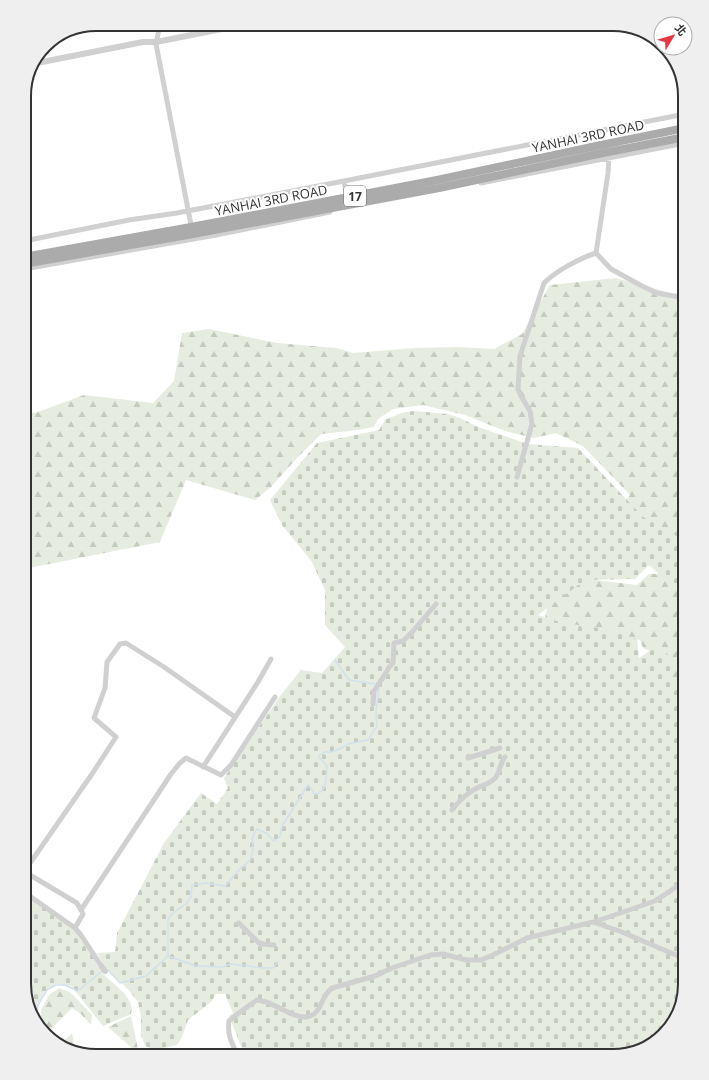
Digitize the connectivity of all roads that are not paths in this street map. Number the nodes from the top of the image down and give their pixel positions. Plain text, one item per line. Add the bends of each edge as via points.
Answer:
1 (158, 31) edge
2 (212, 31) edge
3 (156, 42) junction
4 (41, 62) edge
5 (678, 115) edge
6 (678, 130) edge
7 (678, 138) edge
8 (678, 145) edge
9 (608, 151) junction
10 (344, 182) junction
11 (348, 204) junction
12 (188, 211) junction
13 (285, 216) junction
14 (193, 233) junction
15 (31, 239) edge
16 (160, 239) junction
17 (102, 249) junction
18 (596, 253) junction
19 (31, 257) edge
20 (52, 258) junction
21 (31, 262) edge
22 (31, 266) edge
23 (678, 297) edge
24 (517, 477) dead end
25 (436, 604) dead end
26 (271, 659) dead end
27 (275, 697) dead end
28 (373, 704) dead end
29 (235, 717) junction
30 (500, 748) dead end
31 (505, 757) dead end
32 (468, 758) dead end
33 (203, 766) junction
34 (452, 810) dead end
35 (31, 862) edge
36 (31, 875) edge
37 (678, 886) edge
38 (31, 897) edge
39 (81, 910) junction
40 (593, 922) junction
41 (239, 923) dead end
42 (75, 928) junction
43 (274, 945) dead end
44 (678, 956) edge
45 (103, 969) dead end
46 (235, 1049) edge

1 - 3 street
2 - 3 street
3 - 4 street via 143,42
3 - 12 street
5 - 10 street, YANHAI 3RD ROAD
6 - 9 main road, YANHAI 3RD ROAD / 17
7 - 9 main road, YANHAI 3RD ROAD / 17
8 - 9 street, YANHAI 3RD ROAD
9 - 11 street, YANHAI 3RD ROAD
9 - 11 main road, YANHAI 3RD ROAD / 17 via 437,180
9 - 18 street via 608,173
10 - 11 street
10 - 12 street, YANHAI 3RD ROAD
11 - 13 main road, YANHAI 3RD ROAD / 17
11 - 13 street, YANHAI 3RD ROAD
12 - 14 street
12 - 15 street, YANHAI 3RD ROAD
13 - 14 main road, YANHAI 3RD ROAD / 17
13 - 14 street, YANHAI 3RD ROAD
14 - 16 main road, YANHAI 3RD ROAD / 17
14 - 16 street, YANHAI 3RD ROAD
16 - 17 main road, YANHAI 3RD ROAD / 17
16 - 17 street, YANHAI 3RD ROAD
17 - 20 main road, YANHAI 3RD ROAD / 17
17 - 20 street, YANHAI 3RD ROAD
18 - 23 street via 611,269 642,286 657,293
18 - 24 street via 551,276 544,283 520,356 518,388 530,411 532,424
19 - 20 main road, YANHAI 3RD ROAD / 17
20 - 21 main road, YANHAI 3RD ROAD / 17
20 - 22 street, YANHAI 3RD ROAD
25 - 28 street via 413,631 402,641 394,643 393,663 374,691
26 - 29 street
27 - 33 street via 231,765 221,775
29 - 33 street
29 - 35 street via 158,663 126,643 120,644 107,662 105,688 94,718 116,737
30 - 32 street
31 - 34 street via 496,776 489,783 472,790
33 - 39 street via 186,758 180,763
36 - 39 street via 77,903
37 - 40 street via 655,901
38 - 42 street
39 - 42 street via 82,914
40 - 44 street
40 - 46 street via 527,938 481,960 466,960 442,954 424,957 370,978 332,988 326,992 317,1012 308,1017 287,1013 257,1000 229,1021 228,1030
41 - 43 street via 258,943
42 - 45 street

